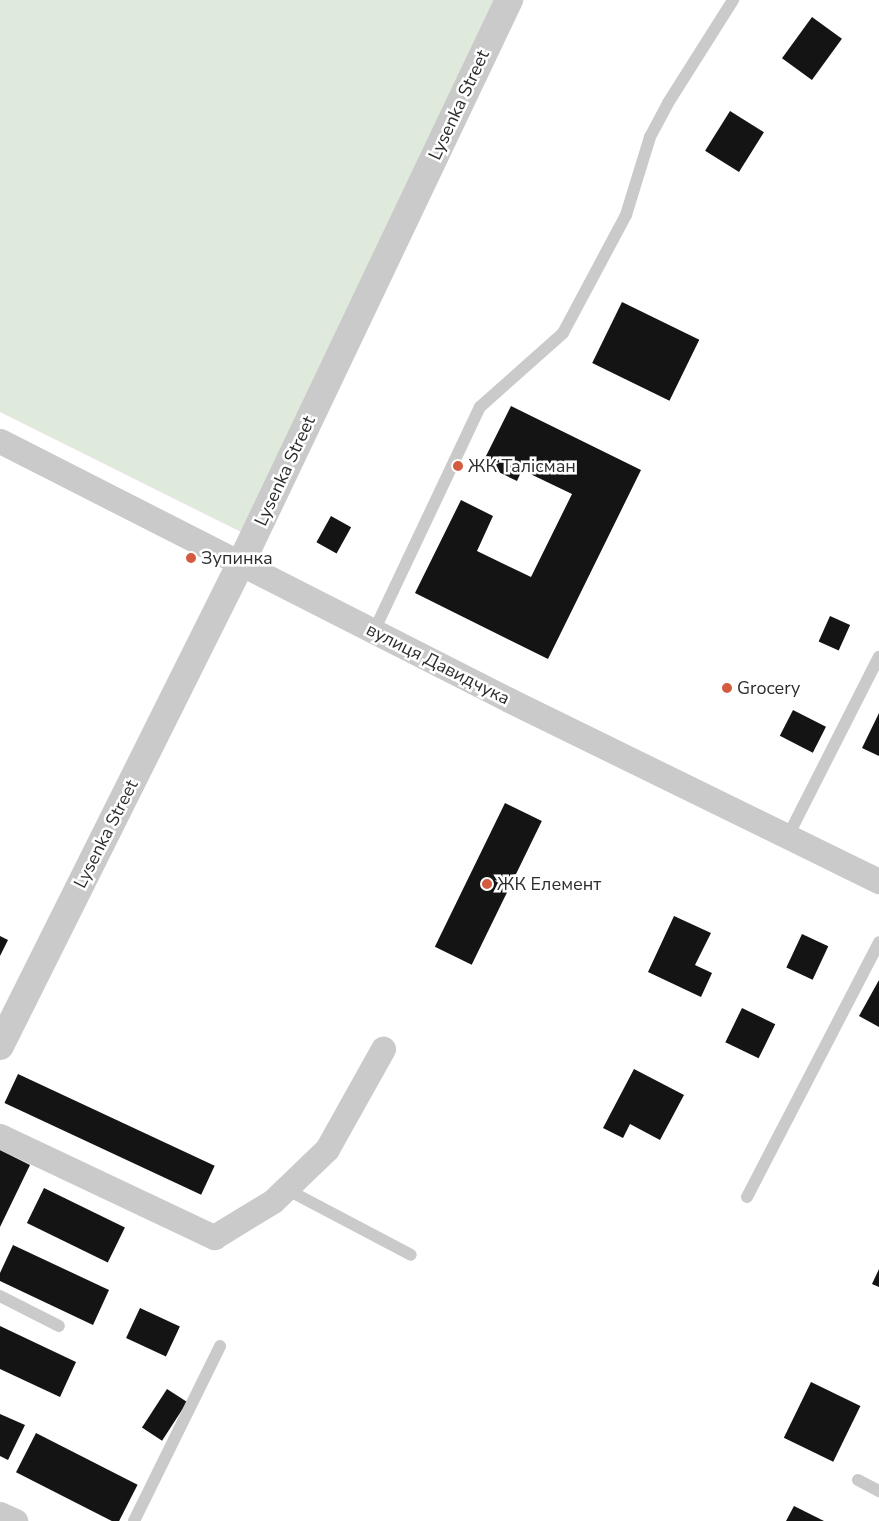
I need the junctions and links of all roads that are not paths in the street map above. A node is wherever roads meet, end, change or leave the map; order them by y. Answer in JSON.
{"nodes":[{"id":1,"x":510,"y":0,"type":"edge"},
{"id":2,"x":733,"y":0,"type":"edge"},
{"id":3,"x":0,"y":441,"type":"edge"},
{"id":4,"x":242,"y":563,"type":"junction"},
{"id":5,"x":374,"y":631,"type":"junction"},
{"id":6,"x":879,"y":657,"type":"edge"},
{"id":7,"x":788,"y":836,"type":"junction"},
{"id":8,"x":879,"y":881,"type":"edge"},
{"id":9,"x":879,"y":942,"type":"edge"},
{"id":10,"x":0,"y":1046,"type":"edge"},
{"id":11,"x":383,"y":1049,"type":"dead end"},
{"id":12,"x":0,"y":1136,"type":"edge"},
{"id":13,"x":286,"y":1189,"type":"junction"},
{"id":14,"x":747,"y":1197,"type":"dead end"},
{"id":15,"x":411,"y":1255,"type":"dead end"},
{"id":16,"x":0,"y":1296,"type":"edge"},
{"id":17,"x":59,"y":1326,"type":"dead end"},
{"id":18,"x":220,"y":1346,"type":"dead end"},
{"id":19,"x":858,"y":1480,"type":"dead end"},
{"id":20,"x":879,"y":1491,"type":"edge"},
{"id":21,"x":0,"y":1514,"type":"edge"},
{"id":22,"x":15,"y":1521,"type":"edge"},
{"id":23,"x":134,"y":1521,"type":"edge"}],
"edges":[{"from":1,"to":4,"type":"street","name":"Lysenka Street"},
{"from":2,"to":5,"type":"lane"},
{"from":3,"to":4,"type":"street","name":"вулиця Давидчука"},
{"from":4,"to":5,"type":"street","name":"вулиця Давидчука"},
{"from":4,"to":10,"type":"street","name":"Lysenka Street"},
{"from":5,"to":7,"type":"street","name":"вулиця Давидчука"},
{"from":6,"to":7,"type":"lane"},
{"from":7,"to":8,"type":"street","name":"вулиця Давидчука"},
{"from":9,"to":14,"type":"lane"},
{"from":11,"to":13,"type":"street"},
{"from":12,"to":13,"type":"street"},
{"from":13,"to":15,"type":"lane"},
{"from":16,"to":17,"type":"lane"},
{"from":18,"to":23,"type":"lane"},
{"from":19,"to":20,"type":"lane"},
{"from":21,"to":22,"type":"street"}]}
